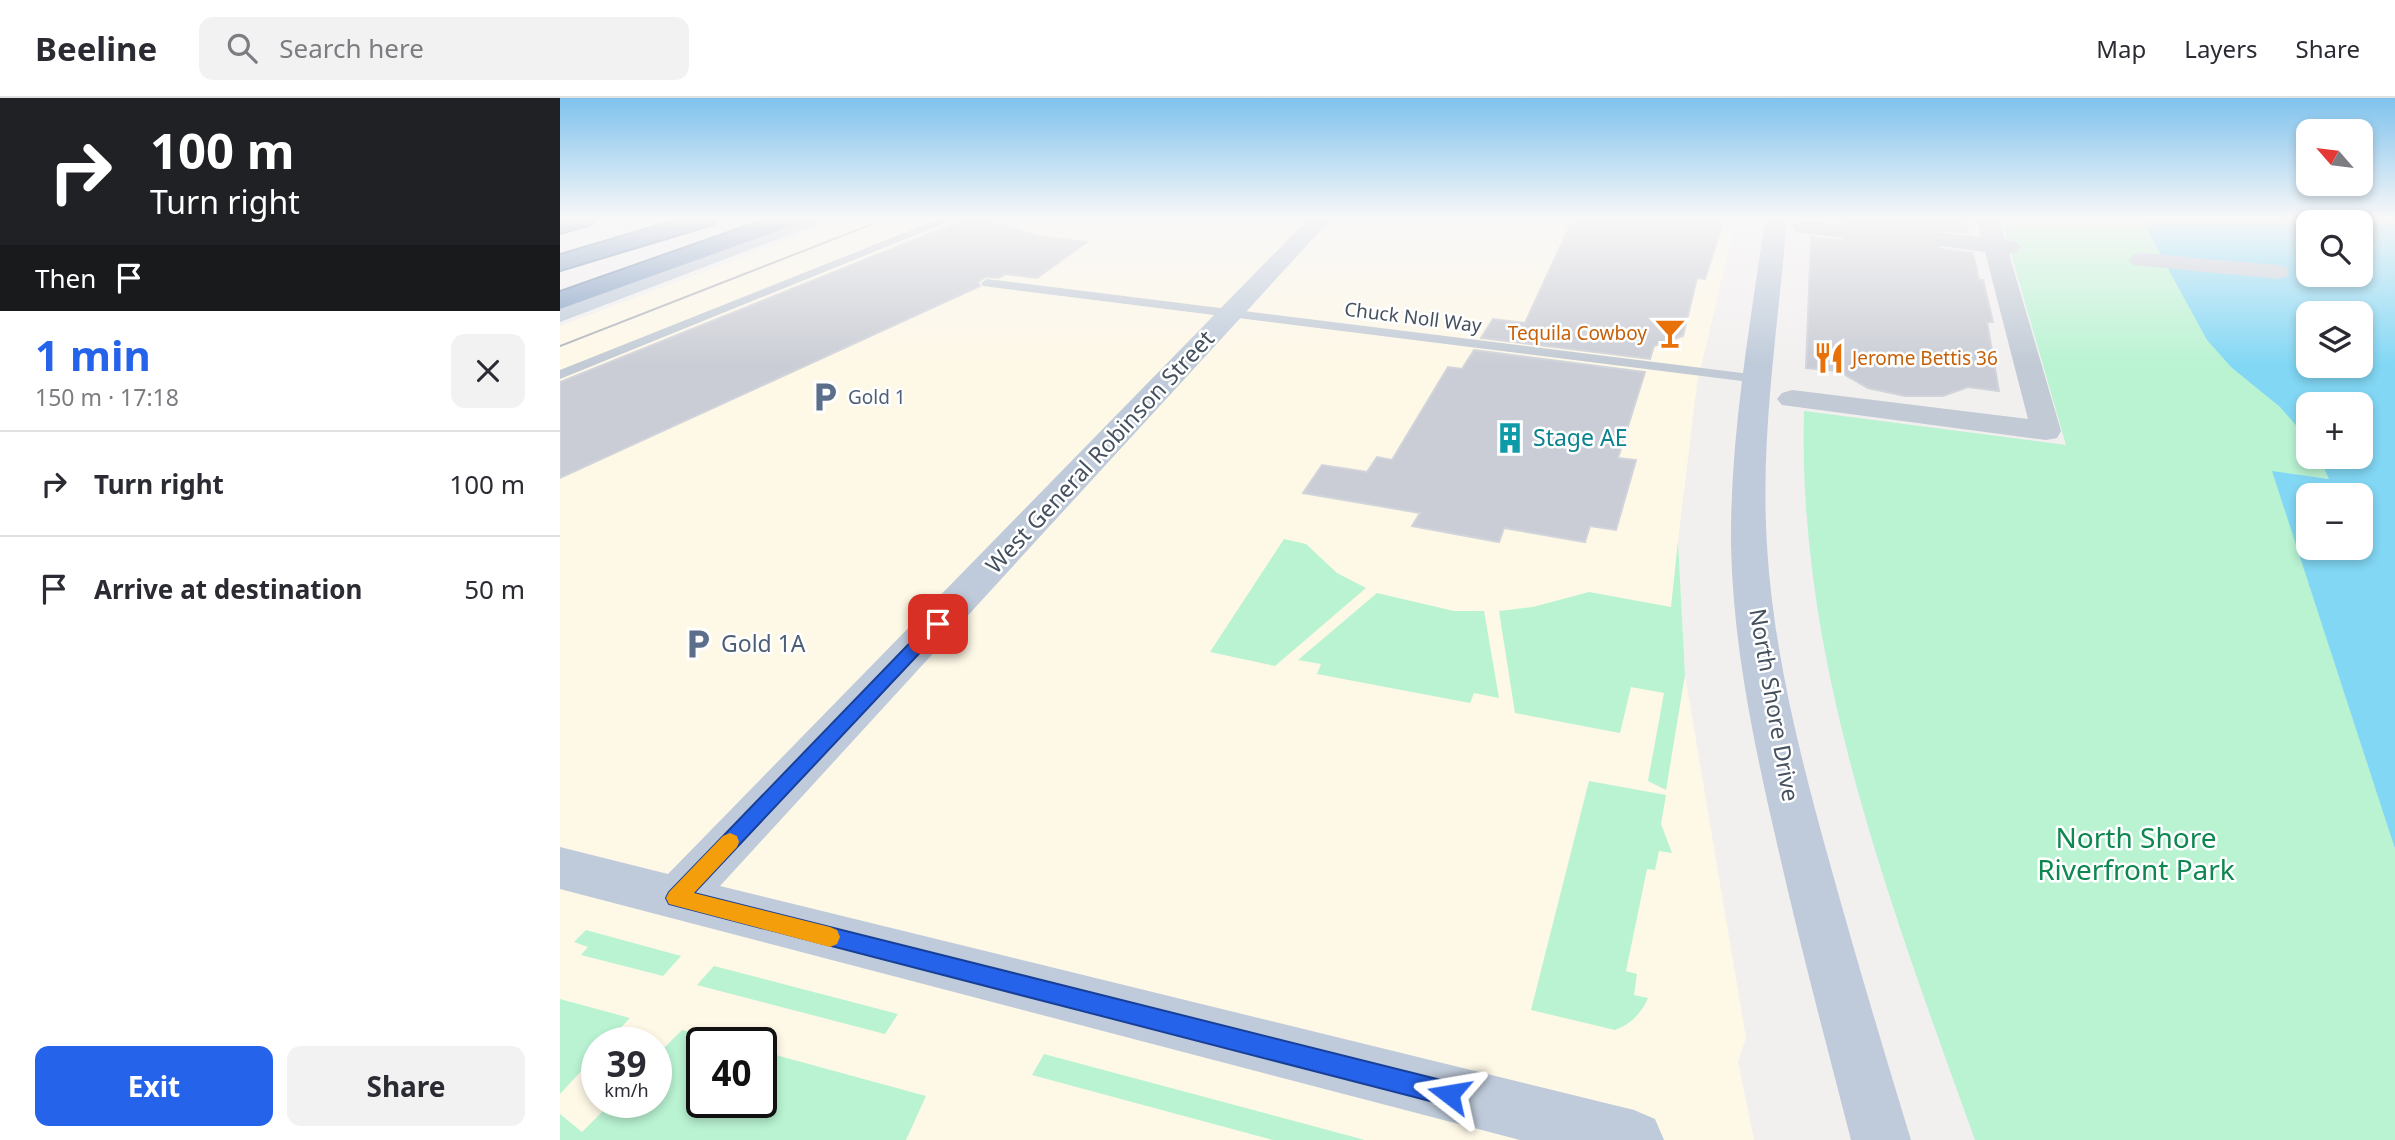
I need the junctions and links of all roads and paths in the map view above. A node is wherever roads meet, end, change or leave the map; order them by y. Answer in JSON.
{"nodes":[{"id":1,"x":653,"y":268,"type":"edge"},
{"id":2,"x":682,"y":268,"type":"edge"},
{"id":3,"x":828,"y":268,"type":"edge"},
{"id":4,"x":1275,"y":268,"type":"edge"},
{"id":5,"x":1781,"y":268,"type":"edge"},
{"id":6,"x":2005,"y":268,"type":"edge"},
{"id":7,"x":2227,"y":268,"type":"edge"},
{"id":8,"x":2277,"y":272,"type":"dead end"},
{"id":9,"x":986,"y":283,"type":"dead end"},
{"id":10,"x":560,"y":301,"type":"edge"},
{"id":11,"x":560,"y":314,"type":"edge"},
{"id":12,"x":1231,"y":315,"type":"junction"},
{"id":13,"x":560,"y":375,"type":"edge"},
{"id":14,"x":1758,"y":379,"type":"junction"},
{"id":15,"x":1792,"y":399,"type":"dead end"},
{"id":16,"x":560,"y":868,"type":"edge"},
{"id":17,"x":677,"y":898,"type":"junction"},
{"id":18,"x":1634,"y":1140,"type":"edge"},
{"id":19,"x":1881,"y":1140,"type":"edge"}],
"edges":[{"from":1,"to":10,"type":"highway"},
{"from":2,"to":11,"type":"main road"},
{"from":3,"to":13,"type":"lane"},
{"from":4,"to":12,"type":"main road","name":"West General Robinson Street"},
{"from":5,"to":14,"type":"main road","name":"North Shore Drive"},
{"from":6,"to":15,"type":"street"},
{"from":7,"to":8,"type":"street"},
{"from":9,"to":12,"type":"lane","name":"Chuck Noll Way"},
{"from":12,"to":14,"type":"lane","name":"Chuck Noll Way"},
{"from":12,"to":17,"type":"main road","name":"West General Robinson Street"},
{"from":14,"to":19,"type":"main road","name":"North Shore Drive"},
{"from":16,"to":17,"type":"main road"},
{"from":17,"to":18,"type":"main road"}]}
